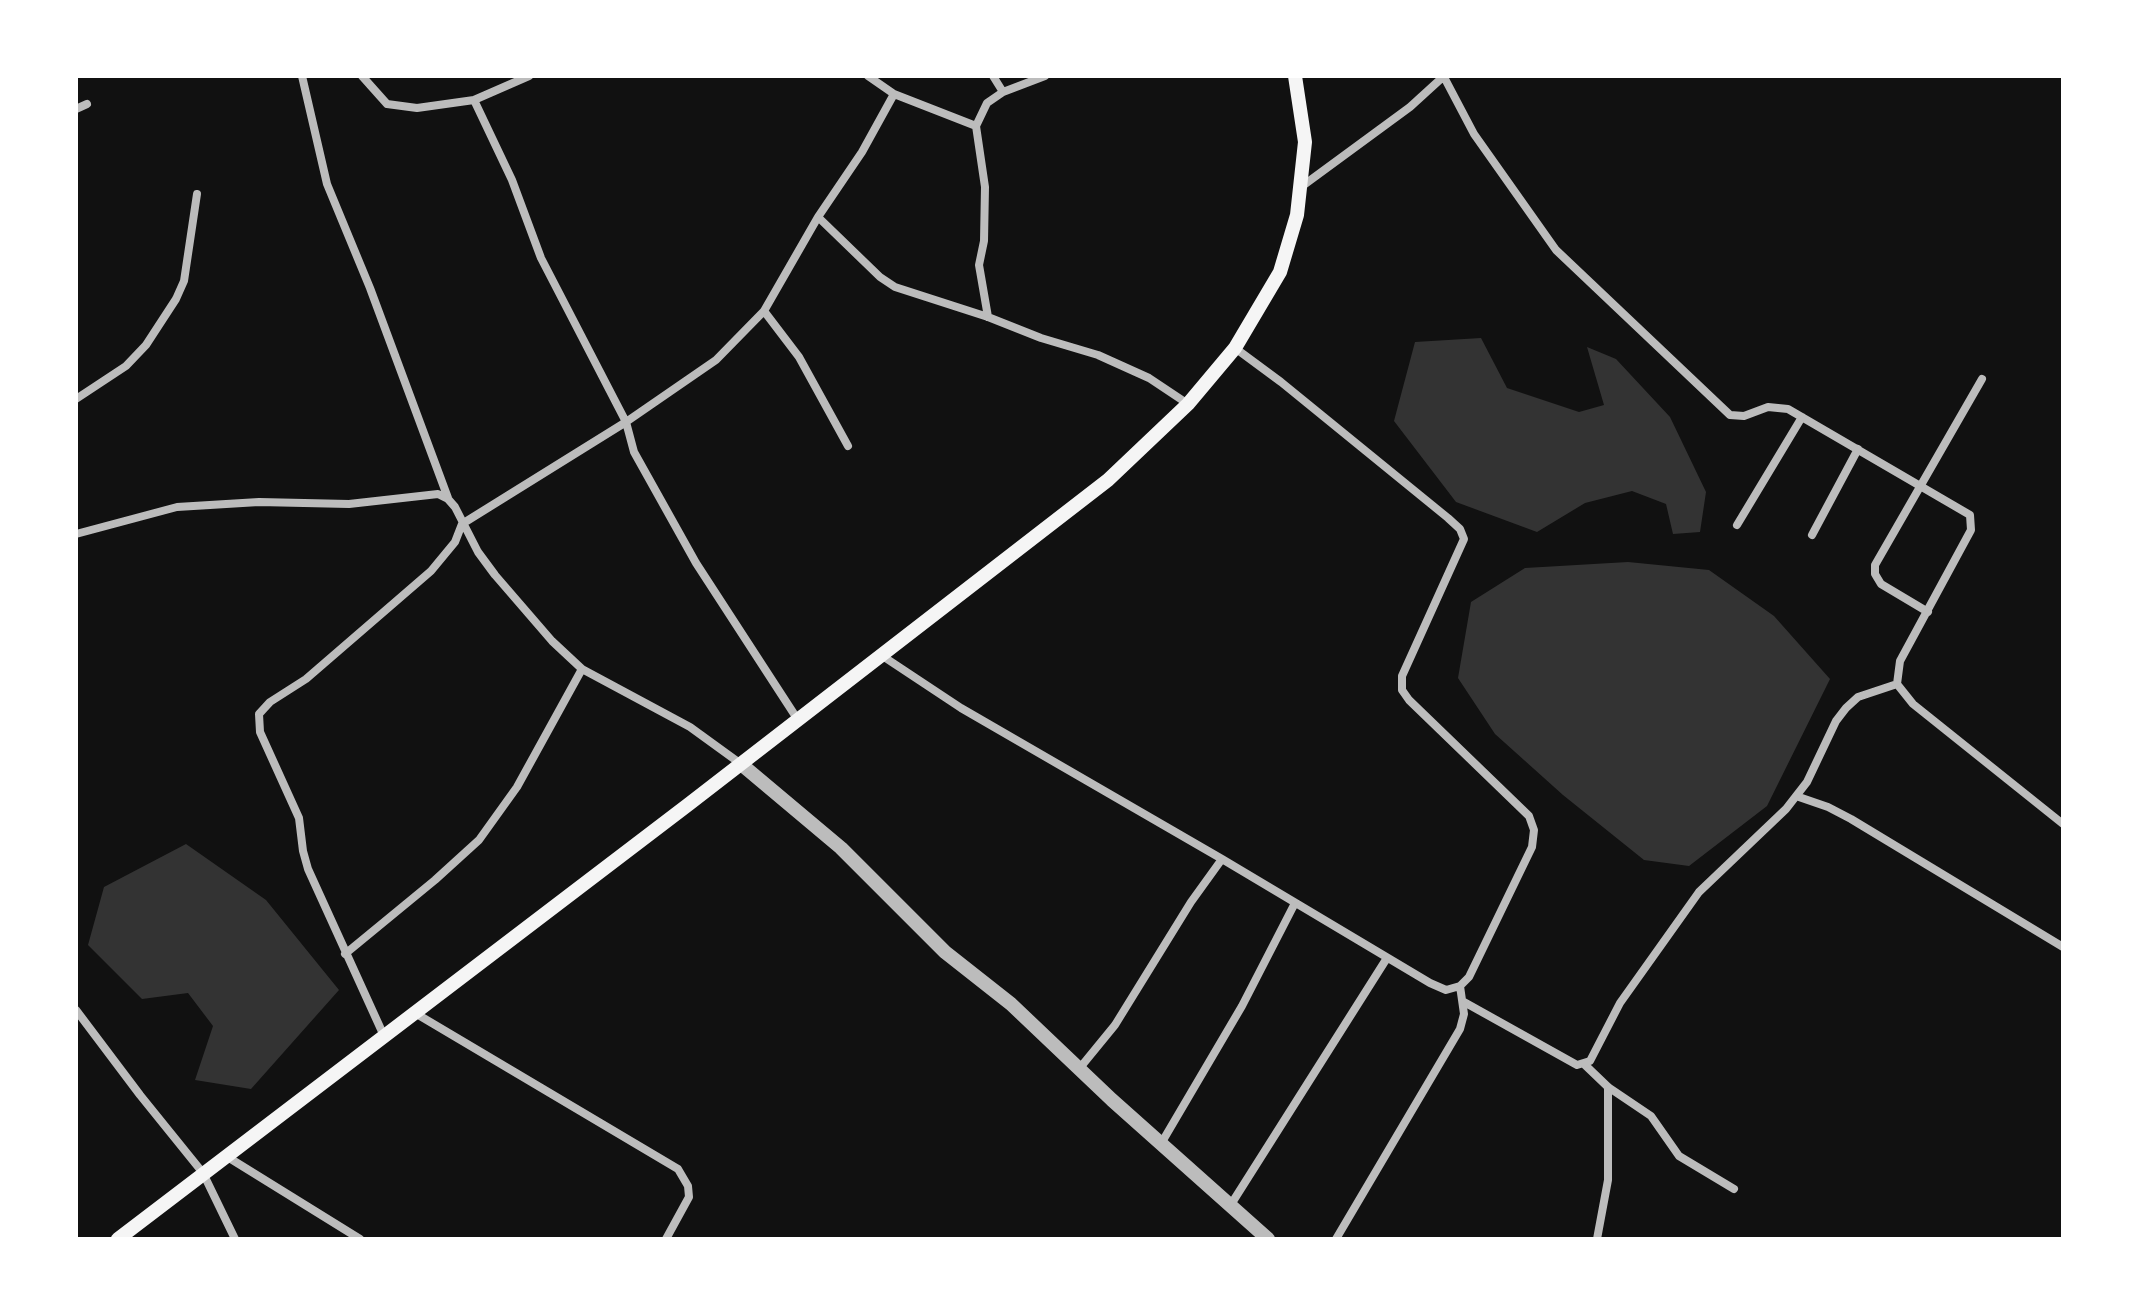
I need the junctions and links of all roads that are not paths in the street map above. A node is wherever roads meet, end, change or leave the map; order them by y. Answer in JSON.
{"nodes":[{"id":1,"x":302,"y":76,"type":"edge"},
{"id":2,"x":362,"y":76,"type":"edge"},
{"id":3,"x":529,"y":76,"type":"edge"},
{"id":4,"x":868,"y":76,"type":"edge"},
{"id":5,"x":993,"y":76,"type":"edge"},
{"id":6,"x":1045,"y":76,"type":"edge"},
{"id":7,"x":1295,"y":76,"type":"edge"},
{"id":8,"x":1444,"y":76,"type":"edge"},
{"id":9,"x":1003,"y":92,"type":"junction"},
{"id":10,"x":894,"y":94,"type":"junction"},
{"id":11,"x":474,"y":100,"type":"junction"},
{"id":12,"x":87,"y":104,"type":"dead end"},
{"id":13,"x":76,"y":109,"type":"edge"},
{"id":14,"x":976,"y":126,"type":"junction"},
{"id":15,"x":1300,"y":188,"type":"junction"},
{"id":16,"x":197,"y":194,"type":"dead end"},
{"id":17,"x":818,"y":217,"type":"junction"},
{"id":18,"x":764,"y":311,"type":"junction"},
{"id":19,"x":988,"y":317,"type":"junction"},
{"id":20,"x":1235,"y":348,"type":"junction"},
{"id":21,"x":1982,"y":379,"type":"dead end"},
{"id":22,"x":76,"y":399,"type":"edge"},
{"id":23,"x":1188,"y":404,"type":"junction"},
{"id":24,"x":1802,"y":417,"type":"junction"},
{"id":25,"x":626,"y":422,"type":"junction"},
{"id":26,"x":848,"y":446,"type":"dead end"},
{"id":27,"x":1858,"y":449,"type":"junction"},
{"id":28,"x":1920,"y":484,"type":"junction"},
{"id":29,"x":448,"y":499,"type":"junction"},
{"id":30,"x":462,"y":524,"type":"junction"},
{"id":31,"x":1737,"y":525,"type":"dead end"},
{"id":32,"x":76,"y":534,"type":"edge"},
{"id":33,"x":1812,"y":535,"type":"dead end"},
{"id":34,"x":1928,"y":612,"type":"junction"},
{"id":35,"x":881,"y":655,"type":"junction"},
{"id":36,"x":582,"y":669,"type":"junction"},
{"id":37,"x":1897,"y":684,"type":"junction"},
{"id":38,"x":798,"y":720,"type":"junction"},
{"id":39,"x":741,"y":764,"type":"junction"},
{"id":40,"x":1796,"y":796,"type":"junction"},
{"id":41,"x":2063,"y":824,"type":"edge"},
{"id":42,"x":1222,"y":859,"type":"junction"},
{"id":43,"x":1295,"y":903,"type":"junction"},
{"id":44,"x":2063,"y":947,"type":"edge"},
{"id":45,"x":345,"y":954,"type":"junction"},
{"id":46,"x":1387,"y":958,"type":"junction"},
{"id":47,"x":1460,"y":986,"type":"junction"},
{"id":48,"x":1464,"y":1002,"type":"junction"},
{"id":49,"x":76,"y":1010,"type":"edge"},
{"id":50,"x":415,"y":1013,"type":"junction"},
{"id":51,"x":384,"y":1036,"type":"junction"},
{"id":52,"x":1584,"y":1064,"type":"junction"},
{"id":53,"x":1079,"y":1069,"type":"junction"},
{"id":54,"x":1608,"y":1087,"type":"junction"},
{"id":55,"x":1162,"y":1142,"type":"junction"},
{"id":56,"x":225,"y":1156,"type":"junction"},
{"id":57,"x":203,"y":1173,"type":"junction"},
{"id":58,"x":1734,"y":1189,"type":"dead end"},
{"id":59,"x":1230,"y":1206,"type":"junction"},
{"id":60,"x":118,"y":1239,"type":"edge"},
{"id":61,"x":235,"y":1239,"type":"edge"},
{"id":62,"x":360,"y":1239,"type":"edge"},
{"id":63,"x":666,"y":1239,"type":"edge"},
{"id":64,"x":1268,"y":1239,"type":"edge"},
{"id":65,"x":1336,"y":1239,"type":"edge"},
{"id":66,"x":1597,"y":1239,"type":"edge"}],
"edges":[{"from":1,"to":29,"type":"street"},
{"from":2,"to":11,"type":"street"},
{"from":3,"to":11,"type":"street"},
{"from":4,"to":10,"type":"street"},
{"from":5,"to":9,"type":"street"},
{"from":6,"to":9,"type":"street"},
{"from":7,"to":15,"type":"main road"},
{"from":8,"to":15,"type":"street"},
{"from":8,"to":24,"type":"street"},
{"from":9,"to":14,"type":"street"},
{"from":10,"to":14,"type":"street"},
{"from":10,"to":17,"type":"street"},
{"from":11,"to":25,"type":"street"},
{"from":12,"to":13,"type":"street"},
{"from":14,"to":19,"type":"street"},
{"from":15,"to":20,"type":"main road"},
{"from":16,"to":22,"type":"street"},
{"from":17,"to":18,"type":"street"},
{"from":17,"to":19,"type":"street"},
{"from":18,"to":25,"type":"street"},
{"from":18,"to":26,"type":"street"},
{"from":19,"to":23,"type":"street"},
{"from":20,"to":23,"type":"main road"},
{"from":20,"to":47,"type":"street"},
{"from":21,"to":28,"type":"street"},
{"from":23,"to":35,"type":"main road"},
{"from":24,"to":27,"type":"street"},
{"from":24,"to":31,"type":"street"},
{"from":25,"to":30,"type":"street"},
{"from":25,"to":38,"type":"street"},
{"from":27,"to":28,"type":"street"},
{"from":27,"to":33,"type":"street"},
{"from":28,"to":34,"type":"street"},
{"from":28,"to":34,"type":"street"},
{"from":29,"to":30,"type":"street"},
{"from":29,"to":32,"type":"street"},
{"from":30,"to":36,"type":"street"},
{"from":30,"to":45,"type":"street"},
{"from":34,"to":37,"type":"street"},
{"from":35,"to":38,"type":"main road"},
{"from":35,"to":42,"type":"street"},
{"from":36,"to":39,"type":"street"},
{"from":36,"to":45,"type":"street"},
{"from":37,"to":40,"type":"street"},
{"from":37,"to":41,"type":"street"},
{"from":38,"to":39,"type":"main road"},
{"from":39,"to":50,"type":"main road"},
{"from":39,"to":53,"type":"street"},
{"from":40,"to":44,"type":"street"},
{"from":40,"to":52,"type":"street"},
{"from":42,"to":43,"type":"street"},
{"from":42,"to":53,"type":"street"},
{"from":43,"to":46,"type":"street"},
{"from":43,"to":55,"type":"street"},
{"from":45,"to":51,"type":"street"},
{"from":46,"to":47,"type":"street"},
{"from":46,"to":59,"type":"street"},
{"from":47,"to":48,"type":"street"},
{"from":48,"to":52,"type":"street"},
{"from":48,"to":65,"type":"street"},
{"from":49,"to":57,"type":"street"},
{"from":50,"to":51,"type":"main road"},
{"from":50,"to":63,"type":"street"},
{"from":51,"to":56,"type":"main road"},
{"from":52,"to":54,"type":"street"},
{"from":53,"to":55,"type":"street"},
{"from":54,"to":58,"type":"street"},
{"from":54,"to":66,"type":"street"},
{"from":55,"to":59,"type":"street"},
{"from":56,"to":57,"type":"main road"},
{"from":56,"to":62,"type":"street"},
{"from":57,"to":60,"type":"main road"},
{"from":57,"to":61,"type":"street"},
{"from":59,"to":64,"type":"street"}]}
